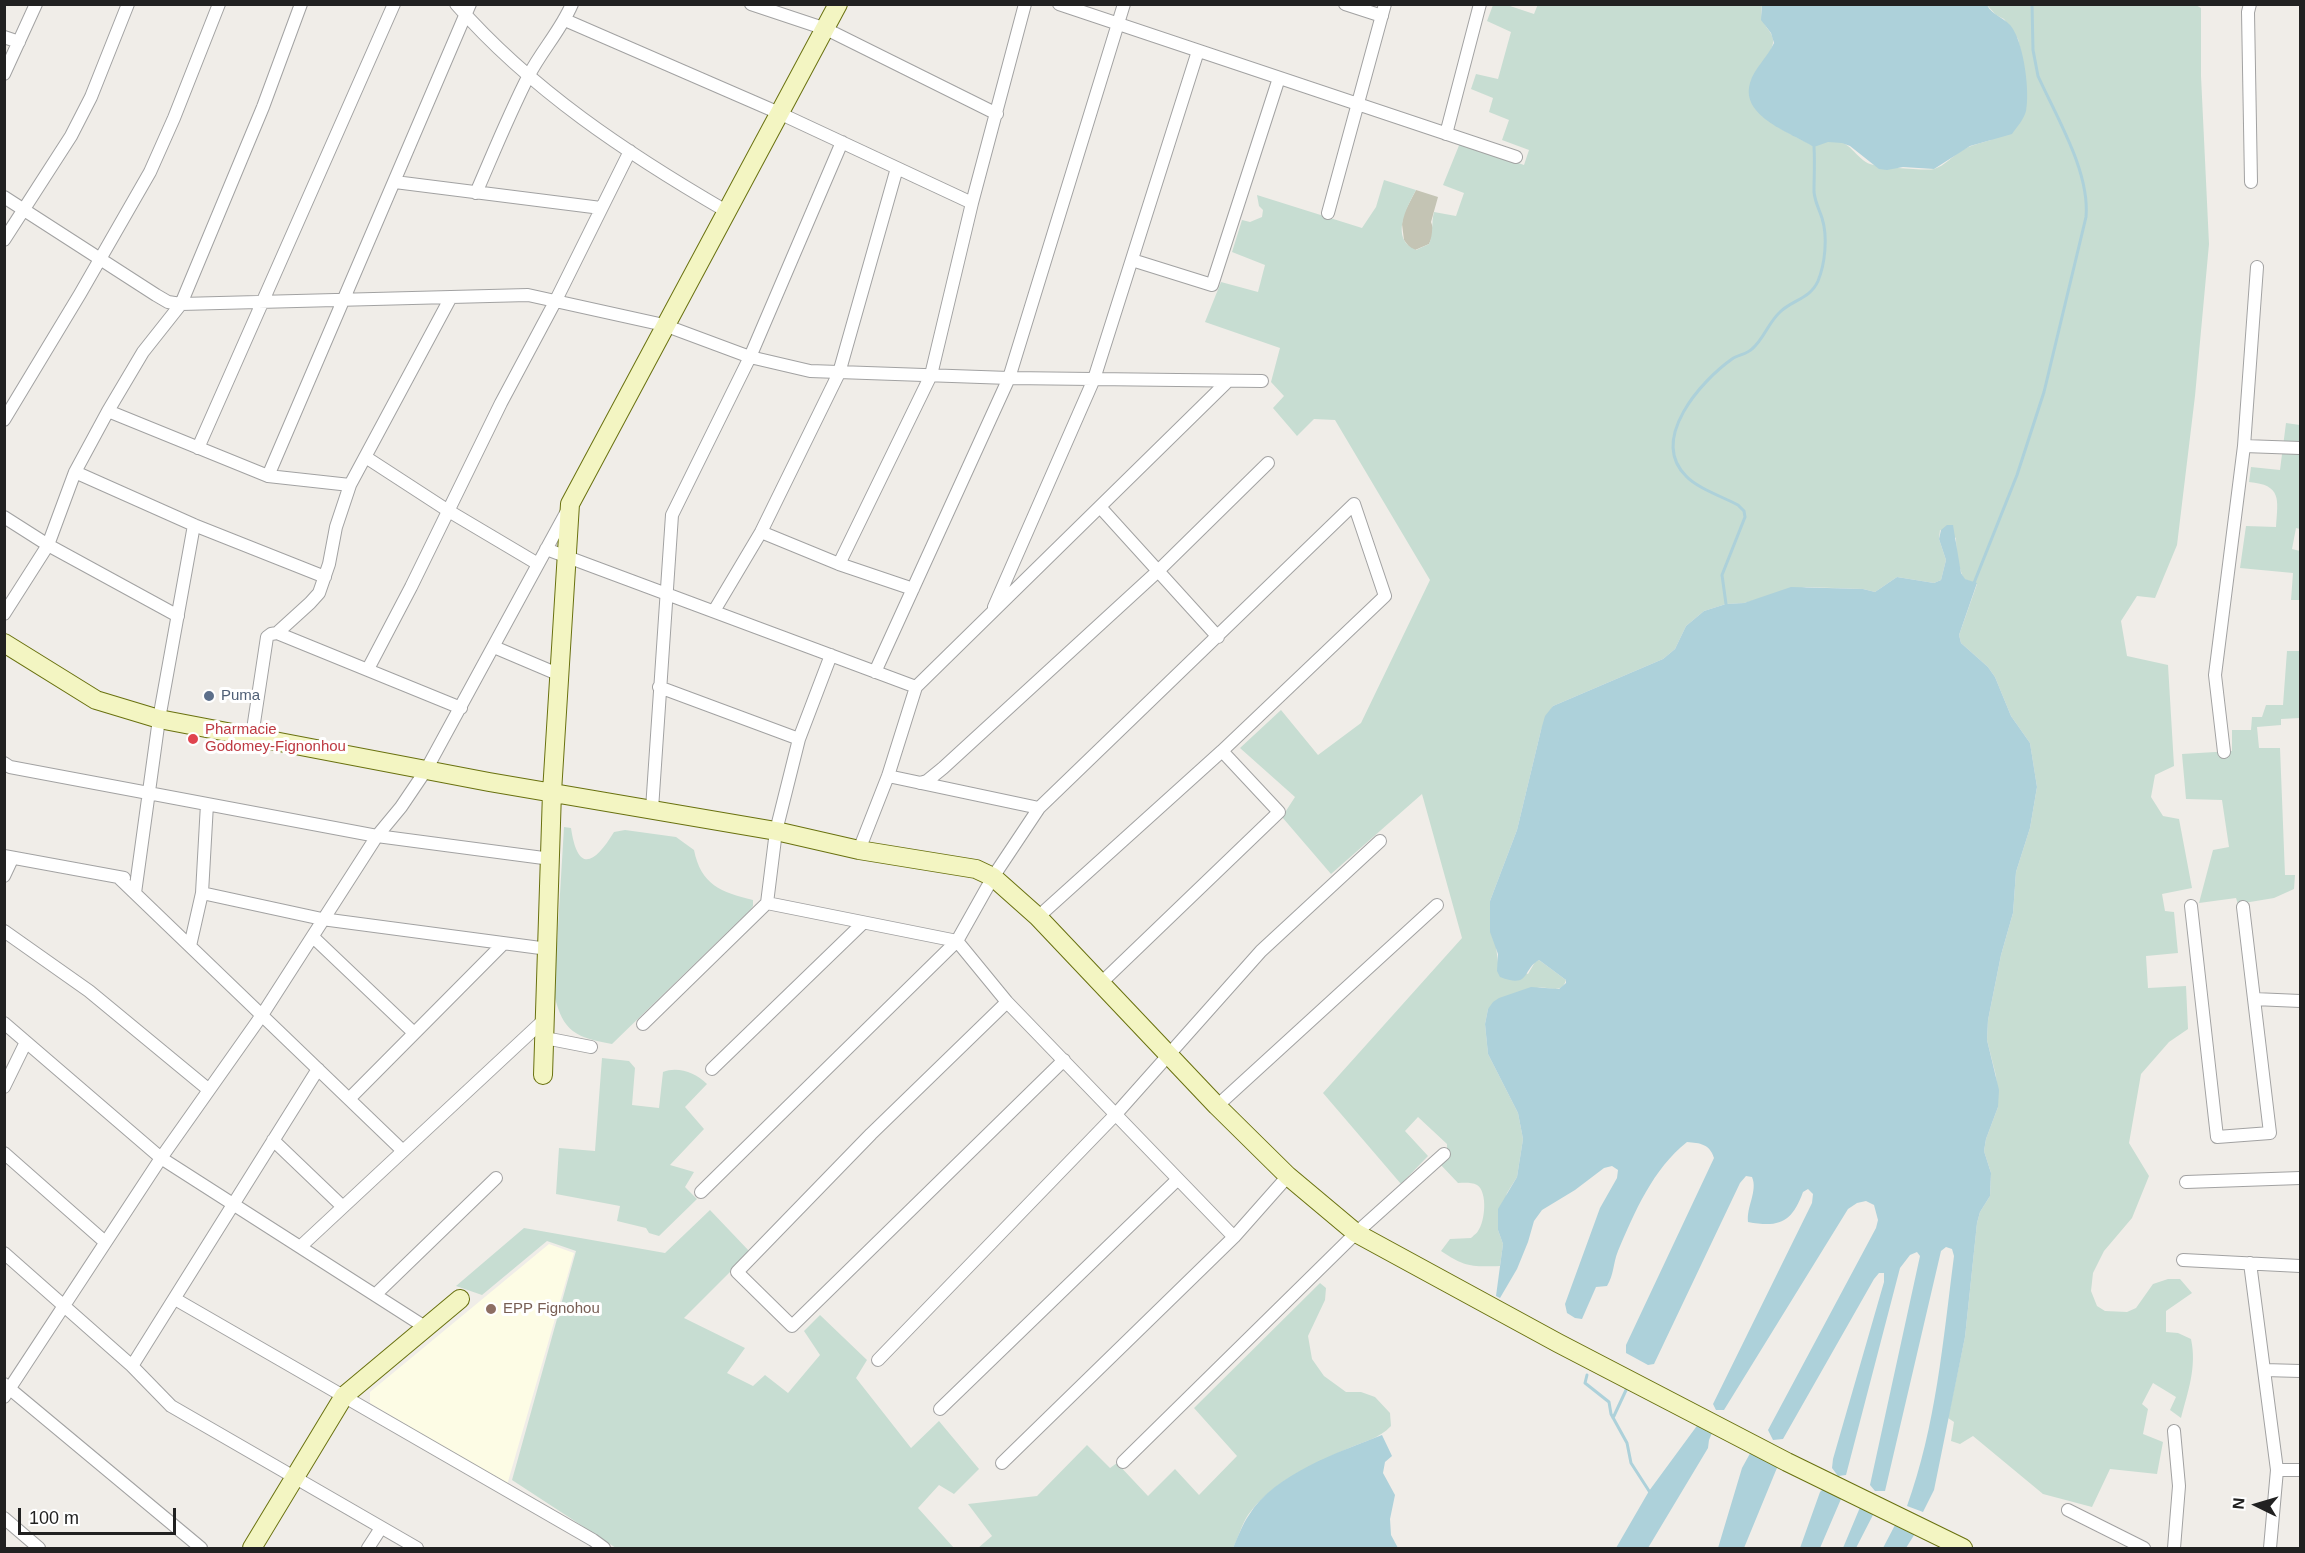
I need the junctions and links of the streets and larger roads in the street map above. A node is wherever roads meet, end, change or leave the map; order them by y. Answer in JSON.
{"nodes":[{"id":1,"x":36,"y":4,"type":"edge"},
{"id":2,"x":128,"y":4,"type":"edge"},
{"id":3,"x":219,"y":4,"type":"edge"},
{"id":4,"x":301,"y":4,"type":"edge"},
{"id":5,"x":394,"y":4,"type":"edge"},
{"id":6,"x":456,"y":4,"type":"edge"},
{"id":7,"x":572,"y":4,"type":"edge"},
{"id":8,"x":751,"y":4,"type":"edge"},
{"id":9,"x":838,"y":4,"type":"edge"},
{"id":10,"x":1025,"y":4,"type":"edge"},
{"id":11,"x":1059,"y":4,"type":"edge"},
{"id":12,"x":1124,"y":4,"type":"edge"},
{"id":13,"x":1345,"y":4,"type":"edge"},
{"id":14,"x":1480,"y":4,"type":"edge"},
{"id":15,"x":2250,"y":4,"type":"edge"},
{"id":16,"x":468,"y":10,"type":"edge"},
{"id":17,"x":1384,"y":10,"type":"edge"},
{"id":18,"x":565,"y":20,"type":"junction"},
{"id":19,"x":1118,"y":24,"type":"junction"},
{"id":20,"x":826,"y":29,"type":"junction"},
{"id":21,"x":4,"y":38,"type":"edge"},
{"id":22,"x":19,"y":42,"type":"junction"},
{"id":23,"x":1198,"y":51,"type":"junction"},
{"id":24,"x":4,"y":74,"type":"edge"},
{"id":25,"x":528,"y":76,"type":"junction"},
{"id":26,"x":1279,"y":78,"type":"junction"},
{"id":27,"x":1359,"y":105,"type":"junction"},
{"id":28,"x":779,"y":113,"type":"junction"},
{"id":29,"x":997,"y":114,"type":"junction"},
{"id":30,"x":1446,"y":134,"type":"junction"},
{"id":31,"x":842,"y":142,"type":"junction"},
{"id":32,"x":630,"y":151,"type":"junction"},
{"id":33,"x":1516,"y":157,"type":"dead end"},
{"id":34,"x":897,"y":168,"type":"junction"},
{"id":35,"x":395,"y":182,"type":"junction"},
{"id":36,"x":2251,"y":182,"type":"dead end"},
{"id":37,"x":476,"y":193,"type":"junction"},
{"id":38,"x":4,"y":197,"type":"edge"},
{"id":39,"x":972,"y":203,"type":"junction"},
{"id":40,"x":601,"y":208,"type":"junction"},
{"id":41,"x":24,"y":211,"type":"junction"},
{"id":42,"x":726,"y":211,"type":"junction"},
{"id":43,"x":1328,"y":213,"type":"dead end"},
{"id":44,"x":4,"y":240,"type":"edge"},
{"id":45,"x":99,"y":259,"type":"junction"},
{"id":46,"x":1132,"y":260,"type":"junction"},
{"id":47,"x":2257,"y":267,"type":"dead end"},
{"id":48,"x":452,"y":297,"type":"junction"},
{"id":49,"x":345,"y":300,"type":"junction"},
{"id":50,"x":556,"y":300,"type":"junction"},
{"id":51,"x":262,"y":303,"type":"junction"},
{"id":52,"x":182,"y":304,"type":"junction"},
{"id":53,"x":664,"y":325,"type":"junction"},
{"id":54,"x":750,"y":357,"type":"junction"},
{"id":55,"x":839,"y":373,"type":"junction"},
{"id":56,"x":931,"y":375,"type":"junction"},
{"id":57,"x":1009,"y":378,"type":"junction"},
{"id":58,"x":1094,"y":379,"type":"junction"},
{"id":59,"x":1228,"y":381,"type":"junction"},
{"id":60,"x":1262,"y":381,"type":"dead end"},
{"id":61,"x":108,"y":411,"type":"junction"},
{"id":62,"x":5,"y":420,"type":"edge"},
{"id":63,"x":2244,"y":446,"type":"junction"},
{"id":64,"x":198,"y":448,"type":"junction"},
{"id":65,"x":2301,"y":448,"type":"edge"},
{"id":66,"x":367,"y":458,"type":"junction"},
{"id":67,"x":1268,"y":464,"type":"dead end"},
{"id":68,"x":75,"y":472,"type":"junction"},
{"id":69,"x":268,"y":476,"type":"junction"},
{"id":70,"x":350,"y":485,"type":"junction"},
{"id":71,"x":570,"y":504,"type":"junction"},
{"id":72,"x":1100,"y":507,"type":"junction"},
{"id":73,"x":447,"y":510,"type":"junction"},
{"id":74,"x":4,"y":517,"type":"edge"},
{"id":75,"x":194,"y":525,"type":"junction"},
{"id":76,"x":761,"y":532,"type":"junction"},
{"id":77,"x":48,"y":545,"type":"junction"},
{"id":78,"x":546,"y":549,"type":"junction"},
{"id":79,"x":568,"y":556,"type":"junction"},
{"id":80,"x":538,"y":564,"type":"junction"},
{"id":81,"x":839,"y":564,"type":"junction"},
{"id":82,"x":1158,"y":570,"type":"junction"},
{"id":83,"x":325,"y":577,"type":"junction"},
{"id":84,"x":913,"y":589,"type":"junction"},
{"id":85,"x":666,"y":593,"type":"junction"},
{"id":86,"x":714,"y":611,"type":"junction"},
{"id":87,"x":991,"y":613,"type":"junction"},
{"id":88,"x":4,"y":614,"type":"edge"},
{"id":89,"x":177,"y":616,"type":"junction"},
{"id":90,"x":277,"y":633,"type":"junction"},
{"id":91,"x":1218,"y":637,"type":"junction"},
{"id":92,"x":4,"y":643,"type":"edge"},
{"id":93,"x":494,"y":647,"type":"junction"},
{"id":94,"x":831,"y":655,"type":"junction"},
{"id":95,"x":368,"y":669,"type":"junction"},
{"id":96,"x":875,"y":672,"type":"junction"},
{"id":97,"x":560,"y":675,"type":"junction"},
{"id":98,"x":659,"y":687,"type":"junction"},
{"id":99,"x":916,"y":687,"type":"junction"},
{"id":100,"x":461,"y":708,"type":"junction"},
{"id":101,"x":159,"y":720,"type":"junction"},
{"id":102,"x":252,"y":736,"type":"junction"},
{"id":103,"x":799,"y":739,"type":"junction"},
{"id":104,"x":1222,"y":750,"type":"junction"},
{"id":105,"x":2224,"y":752,"type":"dead end"},
{"id":106,"x":6,"y":769,"type":"edge"},
{"id":107,"x":426,"y":770,"type":"junction"},
{"id":108,"x":888,"y":776,"type":"junction"},
{"id":109,"x":920,"y":783,"type":"junction"},
{"id":110,"x":552,"y":792,"type":"junction"},
{"id":111,"x":150,"y":795,"type":"junction"},
{"id":112,"x":207,"y":804,"type":"junction"},
{"id":113,"x":1040,"y":808,"type":"junction"},
{"id":114,"x":652,"y":809,"type":"junction"},
{"id":115,"x":776,"y":831,"type":"junction"},
{"id":116,"x":377,"y":836,"type":"junction"},
{"id":117,"x":1380,"y":841,"type":"dead end"},
{"id":118,"x":859,"y":850,"type":"junction"},
{"id":119,"x":8,"y":858,"type":"edge"},
{"id":120,"x":551,"y":860,"type":"junction"},
{"id":121,"x":4,"y":876,"type":"edge"},
{"id":122,"x":118,"y":877,"type":"junction"},
{"id":123,"x":993,"y":877,"type":"junction"},
{"id":124,"x":138,"y":880,"type":"junction"},
{"id":125,"x":135,"y":893,"type":"junction"},
{"id":126,"x":202,"y":893,"type":"junction"},
{"id":127,"x":767,"y":903,"type":"junction"},
{"id":128,"x":1437,"y":905,"type":"dead end"},
{"id":129,"x":2191,"y":906,"type":"dead end"},
{"id":130,"x":2243,"y":907,"type":"dead end"},
{"id":131,"x":1038,"y":917,"type":"junction"},
{"id":132,"x":322,"y":919,"type":"junction"},
{"id":133,"x":862,"y":923,"type":"junction"},
{"id":134,"x":4,"y":931,"type":"edge"},
{"id":135,"x":313,"y":937,"type":"junction"},
{"id":136,"x":957,"y":941,"type":"junction"},
{"id":137,"x":502,"y":945,"type":"junction"},
{"id":138,"x":190,"y":946,"type":"junction"},
{"id":139,"x":548,"y":949,"type":"junction"},
{"id":140,"x":1101,"y":983,"type":"junction"},
{"id":141,"x":2254,"y":999,"type":"junction"},
{"id":142,"x":2301,"y":1001,"type":"edge"},
{"id":143,"x":1007,"y":1002,"type":"junction"},
{"id":144,"x":262,"y":1015,"type":"junction"},
{"id":145,"x":545,"y":1019,"type":"junction"},
{"id":146,"x":4,"y":1023,"type":"edge"},
{"id":147,"x":644,"y":1024,"type":"dead end"},
{"id":148,"x":414,"y":1033,"type":"junction"},
{"id":149,"x":544,"y":1038,"type":"junction"},
{"id":150,"x":26,"y":1042,"type":"junction"},
{"id":151,"x":591,"y":1047,"type":"dead end"},
{"id":152,"x":1169,"y":1054,"type":"junction"},
{"id":153,"x":1064,"y":1060,"type":"junction"},
{"id":154,"x":318,"y":1069,"type":"junction"},
{"id":155,"x":712,"y":1069,"type":"dead end"},
{"id":156,"x":543,"y":1075,"type":"dead end"},
{"id":157,"x":4,"y":1087,"type":"edge"},
{"id":158,"x":209,"y":1090,"type":"junction"},
{"id":159,"x":349,"y":1099,"type":"junction"},
{"id":160,"x":1217,"y":1106,"type":"junction"},
{"id":161,"x":1116,"y":1114,"type":"junction"},
{"id":162,"x":273,"y":1140,"type":"junction"},
{"id":163,"x":404,"y":1151,"type":"junction"},
{"id":164,"x":4,"y":1153,"type":"edge"},
{"id":165,"x":1444,"y":1154,"type":"dead end"},
{"id":166,"x":162,"y":1158,"type":"junction"},
{"id":167,"x":1288,"y":1176,"type":"junction"},
{"id":168,"x":496,"y":1178,"type":"dead end"},
{"id":169,"x":2301,"y":1178,"type":"edge"},
{"id":170,"x":1178,"y":1179,"type":"junction"},
{"id":171,"x":2186,"y":1182,"type":"dead end"},
{"id":172,"x":701,"y":1192,"type":"dead end"},
{"id":173,"x":233,"y":1204,"type":"junction"},
{"id":174,"x":343,"y":1207,"type":"junction"},
{"id":175,"x":1356,"y":1233,"type":"junction"},
{"id":176,"x":1234,"y":1237,"type":"junction"},
{"id":177,"x":105,"y":1242,"type":"junction"},
{"id":178,"x":300,"y":1247,"type":"junction"},
{"id":179,"x":4,"y":1253,"type":"edge"},
{"id":180,"x":2184,"y":1260,"type":"dead end"},
{"id":181,"x":2250,"y":1263,"type":"junction"},
{"id":182,"x":2301,"y":1266,"type":"edge"},
{"id":183,"x":375,"y":1295,"type":"junction"},
{"id":184,"x":175,"y":1299,"type":"junction"},
{"id":185,"x":460,"y":1299,"type":"dead end"},
{"id":186,"x":63,"y":1305,"type":"junction"},
{"id":187,"x":425,"y":1327,"type":"junction"},
{"id":188,"x":878,"y":1360,"type":"dead end"},
{"id":189,"x":132,"y":1366,"type":"junction"},
{"id":190,"x":2264,"y":1370,"type":"junction"},
{"id":191,"x":2301,"y":1371,"type":"edge"},
{"id":192,"x":6,"y":1390,"type":"edge"},
{"id":193,"x":344,"y":1396,"type":"junction"},
{"id":194,"x":940,"y":1409,"type":"dead end"},
{"id":195,"x":2174,"y":1431,"type":"dead end"},
{"id":196,"x":1123,"y":1462,"type":"dead end"},
{"id":197,"x":1002,"y":1463,"type":"dead end"},
{"id":198,"x":2277,"y":1470,"type":"junction"},
{"id":199,"x":2301,"y":1470,"type":"edge"},
{"id":200,"x":295,"y":1478,"type":"junction"},
{"id":201,"x":2068,"y":1510,"type":"dead end"},
{"id":202,"x":4,"y":1518,"type":"edge"},
{"id":203,"x":381,"y":1528,"type":"junction"},
{"id":204,"x":39,"y":1548,"type":"edge"},
{"id":205,"x":201,"y":1548,"type":"edge"},
{"id":206,"x":252,"y":1548,"type":"edge"},
{"id":207,"x":368,"y":1548,"type":"edge"},
{"id":208,"x":417,"y":1548,"type":"edge"},
{"id":209,"x":604,"y":1548,"type":"edge"},
{"id":210,"x":1963,"y":1548,"type":"edge"},
{"id":211,"x":2144,"y":1548,"type":"edge"},
{"id":212,"x":2174,"y":1548,"type":"edge"},
{"id":213,"x":2270,"y":1548,"type":"edge"}],
"edges":[{"from":1,"to":22,"type":"street"},
{"from":2,"to":41,"type":"street"},
{"from":3,"to":45,"type":"street"},
{"from":4,"to":52,"type":"street"},
{"from":5,"to":51,"type":"street"},
{"from":6,"to":16,"type":"street"},
{"from":7,"to":18,"type":"street"},
{"from":8,"to":20,"type":"street"},
{"from":9,"to":20,"type":"street"},
{"from":10,"to":29,"type":"street"},
{"from":11,"to":19,"type":"street"},
{"from":12,"to":19,"type":"street"},
{"from":13,"to":17,"type":"street"},
{"from":14,"to":30,"type":"street"},
{"from":15,"to":36,"type":"street"},
{"from":16,"to":25,"type":"street"},
{"from":16,"to":35,"type":"street"},
{"from":17,"to":27,"type":"street"},
{"from":18,"to":25,"type":"street"},
{"from":18,"to":28,"type":"street"},
{"from":19,"to":23,"type":"street"},
{"from":19,"to":57,"type":"street"},
{"from":20,"to":28,"type":"street"},
{"from":20,"to":29,"type":"street"},
{"from":21,"to":22,"type":"street"},
{"from":22,"to":24,"type":"street"},
{"from":23,"to":26,"type":"street"},
{"from":23,"to":46,"type":"street"},
{"from":25,"to":32,"type":"street"},
{"from":25,"to":37,"type":"street"},
{"from":26,"to":27,"type":"street"},
{"from":26,"to":46,"type":"street"},
{"from":27,"to":30,"type":"street"},
{"from":27,"to":43,"type":"street"},
{"from":28,"to":31,"type":"street"},
{"from":28,"to":42,"type":"street"},
{"from":29,"to":39,"type":"street"},
{"from":30,"to":33,"type":"street"},
{"from":31,"to":34,"type":"street"},
{"from":31,"to":54,"type":"street"},
{"from":32,"to":40,"type":"street"},
{"from":32,"to":42,"type":"street"},
{"from":34,"to":39,"type":"street"},
{"from":34,"to":55,"type":"street"},
{"from":35,"to":37,"type":"street"},
{"from":35,"to":49,"type":"street"},
{"from":37,"to":40,"type":"street"},
{"from":38,"to":41,"type":"street"},
{"from":39,"to":56,"type":"street"},
{"from":40,"to":50,"type":"street"},
{"from":41,"to":44,"type":"street"},
{"from":41,"to":45,"type":"street"},
{"from":42,"to":53,"type":"street"},
{"from":45,"to":52,"type":"street"},
{"from":45,"to":62,"type":"street"},
{"from":46,"to":58,"type":"street"},
{"from":47,"to":63,"type":"street"},
{"from":48,"to":49,"type":"street"},
{"from":48,"to":50,"type":"street"},
{"from":48,"to":66,"type":"street"},
{"from":49,"to":51,"type":"street"},
{"from":49,"to":69,"type":"street"},
{"from":50,"to":53,"type":"street"},
{"from":50,"to":73,"type":"street"},
{"from":51,"to":52,"type":"street"},
{"from":51,"to":64,"type":"street"},
{"from":52,"to":61,"type":"street"},
{"from":53,"to":54,"type":"street"},
{"from":53,"to":71,"type":"street"},
{"from":54,"to":55,"type":"street"},
{"from":54,"to":85,"type":"street"},
{"from":55,"to":56,"type":"street"},
{"from":55,"to":76,"type":"street"},
{"from":56,"to":57,"type":"street"},
{"from":56,"to":81,"type":"street"},
{"from":57,"to":58,"type":"street"},
{"from":57,"to":84,"type":"street"},
{"from":58,"to":59,"type":"street"},
{"from":58,"to":87,"type":"street"},
{"from":59,"to":60,"type":"street"},
{"from":59,"to":72,"type":"street"},
{"from":61,"to":64,"type":"street"},
{"from":61,"to":68,"type":"street"},
{"from":63,"to":65,"type":"street"},
{"from":63,"to":105,"type":"street"},
{"from":64,"to":69,"type":"street"},
{"from":66,"to":70,"type":"street"},
{"from":66,"to":73,"type":"street"},
{"from":67,"to":82,"type":"street"},
{"from":68,"to":75,"type":"street"},
{"from":68,"to":77,"type":"street"},
{"from":69,"to":70,"type":"street"},
{"from":70,"to":83,"type":"street"},
{"from":71,"to":78,"type":"street"},
{"from":71,"to":79,"type":"street"},
{"from":72,"to":82,"type":"street"},
{"from":72,"to":87,"type":"street"},
{"from":73,"to":80,"type":"street"},
{"from":73,"to":95,"type":"street"},
{"from":74,"to":77,"type":"street"},
{"from":75,"to":83,"type":"street"},
{"from":75,"to":89,"type":"street"},
{"from":76,"to":81,"type":"street"},
{"from":76,"to":86,"type":"street"},
{"from":77,"to":88,"type":"street"},
{"from":77,"to":89,"type":"street"},
{"from":78,"to":79,"type":"street"},
{"from":78,"to":80,"type":"street"},
{"from":79,"to":85,"type":"street"},
{"from":79,"to":97,"type":"street"},
{"from":80,"to":93,"type":"street"},
{"from":81,"to":84,"type":"street"},
{"from":82,"to":91,"type":"street"},
{"from":82,"to":109,"type":"street"},
{"from":83,"to":90,"type":"street"},
{"from":84,"to":96,"type":"street"},
{"from":85,"to":86,"type":"street"},
{"from":85,"to":98,"type":"street"},
{"from":86,"to":94,"type":"street"},
{"from":87,"to":99,"type":"street"},
{"from":89,"to":101,"type":"street"},
{"from":90,"to":95,"type":"street"},
{"from":90,"to":102,"type":"street"},
{"from":91,"to":104,"type":"street"},
{"from":91,"to":113,"type":"street"},
{"from":92,"to":101,"type":"street"},
{"from":93,"to":97,"type":"street"},
{"from":93,"to":100,"type":"street"},
{"from":94,"to":96,"type":"street"},
{"from":94,"to":103,"type":"street"},
{"from":95,"to":100,"type":"street"},
{"from":96,"to":99,"type":"street"},
{"from":97,"to":110,"type":"street"},
{"from":98,"to":103,"type":"street"},
{"from":98,"to":114,"type":"street"},
{"from":99,"to":108,"type":"street"},
{"from":100,"to":107,"type":"street"},
{"from":101,"to":102,"type":"street"},
{"from":101,"to":111,"type":"street"},
{"from":102,"to":107,"type":"street"},
{"from":103,"to":115,"type":"street"},
{"from":104,"to":131,"type":"street"},
{"from":104,"to":140,"type":"street"},
{"from":106,"to":111,"type":"street"},
{"from":107,"to":110,"type":"street"},
{"from":107,"to":116,"type":"street"},
{"from":108,"to":109,"type":"street"},
{"from":108,"to":118,"type":"street"},
{"from":109,"to":113,"type":"street"},
{"from":110,"to":114,"type":"street"},
{"from":110,"to":120,"type":"street"},
{"from":111,"to":112,"type":"street"},
{"from":111,"to":124,"type":"street"},
{"from":112,"to":116,"type":"street"},
{"from":112,"to":126,"type":"street"},
{"from":113,"to":123,"type":"street"},
{"from":114,"to":115,"type":"street"},
{"from":115,"to":118,"type":"street"},
{"from":115,"to":127,"type":"street"},
{"from":116,"to":120,"type":"street"},
{"from":116,"to":132,"type":"street"},
{"from":117,"to":152,"type":"street"},
{"from":118,"to":123,"type":"street"},
{"from":119,"to":121,"type":"street"},
{"from":119,"to":122,"type":"street"},
{"from":120,"to":139,"type":"street"},
{"from":122,"to":124,"type":"street"},
{"from":122,"to":125,"type":"street"},
{"from":123,"to":131,"type":"street"},
{"from":123,"to":136,"type":"street"},
{"from":124,"to":125,"type":"street"},
{"from":125,"to":138,"type":"street"},
{"from":126,"to":132,"type":"street"},
{"from":126,"to":138,"type":"street"},
{"from":127,"to":133,"type":"street"},
{"from":127,"to":147,"type":"street"},
{"from":128,"to":160,"type":"street"},
{"from":129,"to":141,"type":"street"},
{"from":130,"to":141,"type":"street"},
{"from":131,"to":140,"type":"street"},
{"from":132,"to":135,"type":"street"},
{"from":132,"to":137,"type":"street"},
{"from":133,"to":136,"type":"street"},
{"from":133,"to":155,"type":"street"},
{"from":134,"to":158,"type":"street"},
{"from":135,"to":144,"type":"street"},
{"from":135,"to":148,"type":"street"},
{"from":136,"to":143,"type":"street"},
{"from":136,"to":172,"type":"street"},
{"from":137,"to":139,"type":"street"},
{"from":137,"to":148,"type":"street"},
{"from":138,"to":144,"type":"street"},
{"from":139,"to":145,"type":"street"},
{"from":140,"to":152,"type":"street"},
{"from":141,"to":142,"type":"street"},
{"from":143,"to":153,"type":"street"},
{"from":143,"to":153,"type":"street"},
{"from":144,"to":154,"type":"street"},
{"from":144,"to":158,"type":"street"},
{"from":145,"to":149,"type":"street"},
{"from":145,"to":163,"type":"street"},
{"from":146,"to":150,"type":"street"},
{"from":148,"to":159,"type":"street"},
{"from":149,"to":151,"type":"street"},
{"from":149,"to":156,"type":"street"},
{"from":150,"to":157,"type":"street"},
{"from":150,"to":166,"type":"street"},
{"from":152,"to":160,"type":"street"},
{"from":152,"to":161,"type":"street"},
{"from":153,"to":161,"type":"street"},
{"from":154,"to":159,"type":"street"},
{"from":154,"to":162,"type":"street"},
{"from":158,"to":166,"type":"street"},
{"from":159,"to":163,"type":"street"},
{"from":160,"to":167,"type":"street"},
{"from":161,"to":170,"type":"street"},
{"from":161,"to":188,"type":"street"},
{"from":162,"to":173,"type":"street"},
{"from":162,"to":174,"type":"street"},
{"from":163,"to":174,"type":"street"},
{"from":164,"to":177,"type":"street"},
{"from":165,"to":175,"type":"street"},
{"from":166,"to":173,"type":"street"},
{"from":166,"to":177,"type":"street"},
{"from":167,"to":175,"type":"street"},
{"from":167,"to":176,"type":"street"},
{"from":168,"to":183,"type":"street"},
{"from":169,"to":171,"type":"street"},
{"from":170,"to":176,"type":"street"},
{"from":170,"to":194,"type":"street"},
{"from":173,"to":178,"type":"street"},
{"from":173,"to":184,"type":"street"},
{"from":174,"to":178,"type":"street"},
{"from":175,"to":196,"type":"street"},
{"from":175,"to":210,"type":"street"},
{"from":176,"to":197,"type":"street"},
{"from":177,"to":186,"type":"street"},
{"from":178,"to":183,"type":"street"},
{"from":179,"to":186,"type":"street"},
{"from":180,"to":181,"type":"street"},
{"from":181,"to":182,"type":"street"},
{"from":181,"to":190,"type":"street"},
{"from":183,"to":187,"type":"street"},
{"from":184,"to":189,"type":"street"},
{"from":184,"to":193,"type":"street"},
{"from":185,"to":187,"type":"street"},
{"from":186,"to":189,"type":"street"},
{"from":186,"to":192,"type":"street"},
{"from":187,"to":193,"type":"street"},
{"from":189,"to":200,"type":"street"},
{"from":190,"to":191,"type":"street"},
{"from":190,"to":198,"type":"street"},
{"from":192,"to":205,"type":"street"},
{"from":193,"to":200,"type":"street"},
{"from":193,"to":209,"type":"street"},
{"from":195,"to":212,"type":"street"},
{"from":198,"to":199,"type":"street"},
{"from":198,"to":213,"type":"street"},
{"from":200,"to":203,"type":"street"},
{"from":200,"to":206,"type":"street"},
{"from":201,"to":211,"type":"street"},
{"from":202,"to":204,"type":"street"},
{"from":203,"to":207,"type":"street"},
{"from":203,"to":208,"type":"street"}]}
